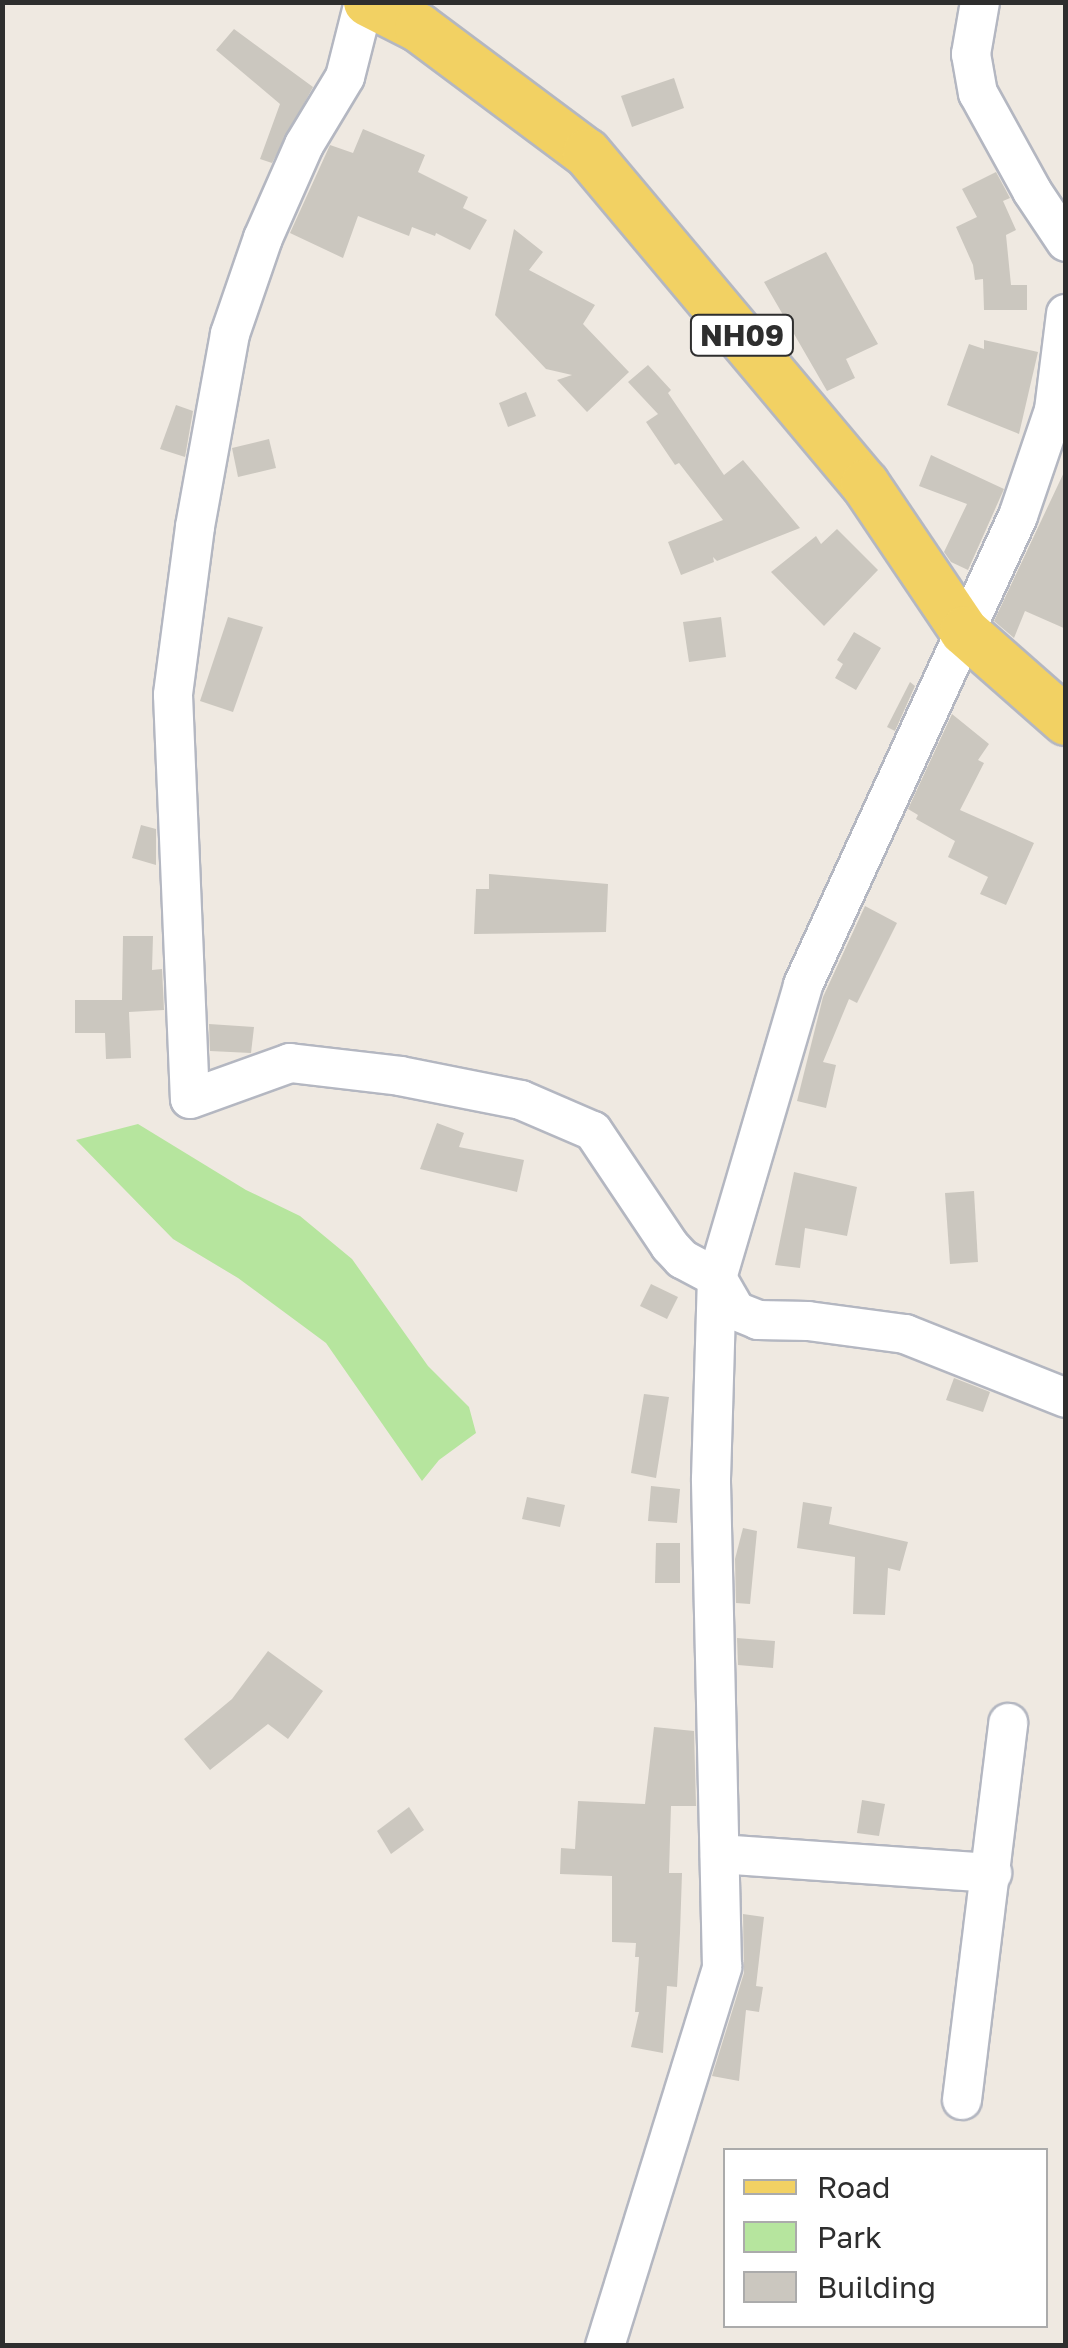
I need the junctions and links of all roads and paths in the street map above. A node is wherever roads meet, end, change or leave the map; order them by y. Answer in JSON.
{"nodes":[{"id":1,"x":366,"y":2,"type":"edge"},
{"id":2,"x":980,"y":2,"type":"edge"},
{"id":3,"x":1066,"y":242,"type":"edge"},
{"id":4,"x":1066,"y":314,"type":"edge"},
{"id":5,"x":964,"y":631,"type":"junction"},
{"id":6,"x":1066,"y":720,"type":"edge"},
{"id":7,"x":718,"y":1278,"type":"junction"},
{"id":8,"x":1066,"y":1398,"type":"edge"},
{"id":9,"x":1008,"y":1722,"type":"dead end"},
{"id":10,"x":720,"y":1854,"type":"junction"},
{"id":11,"x":992,"y":1873,"type":"junction"},
{"id":12,"x":962,"y":2100,"type":"dead end"},
{"id":13,"x":604,"y":2346,"type":"edge"}],
"edges":[{"from":1,"to":5,"type":"main road","number":"NH09"},
{"from":1,"to":7,"type":"street"},
{"from":2,"to":3,"type":"street"},
{"from":4,"to":5,"type":"street"},
{"from":5,"to":6,"type":"main road","number":"NH09"},
{"from":5,"to":7,"type":"street"},
{"from":7,"to":8,"type":"street"},
{"from":7,"to":10,"type":"street"},
{"from":9,"to":11,"type":"street"},
{"from":10,"to":11,"type":"street"},
{"from":10,"to":13,"type":"street"},
{"from":11,"to":12,"type":"street"}]}
